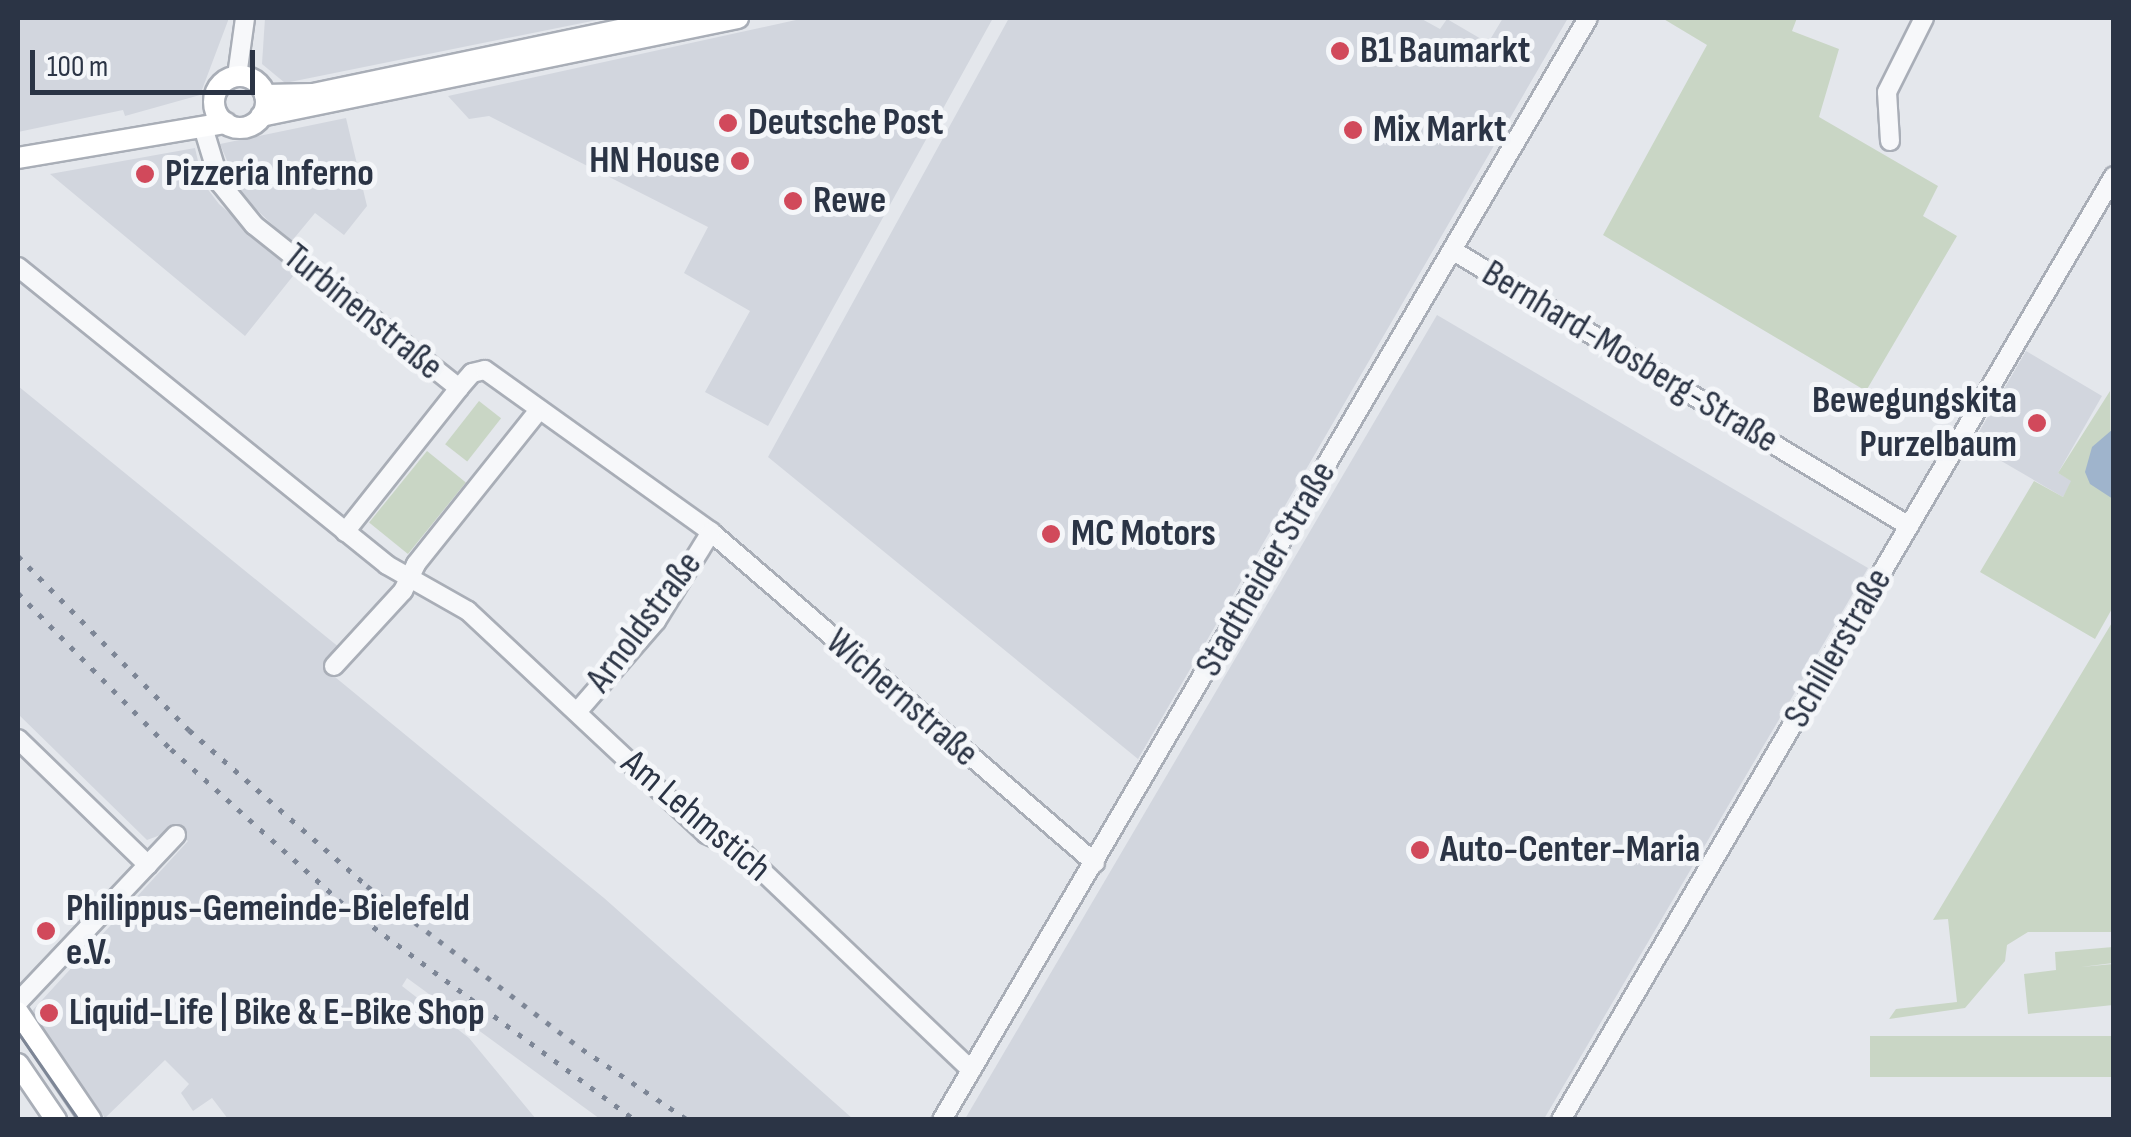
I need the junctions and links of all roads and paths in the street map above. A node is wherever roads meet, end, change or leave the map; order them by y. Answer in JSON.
{"nodes":[{"id":1,"x":246,"y":18,"type":"edge"},
{"id":2,"x":676,"y":18,"type":"edge"},
{"id":3,"x":738,"y":18,"type":"edge"},
{"id":4,"x":1588,"y":18,"type":"edge"},
{"id":5,"x":1914,"y":21,"type":"edge"},
{"id":6,"x":237,"y":76,"type":"junction"},
{"id":7,"x":263,"y":105,"type":"junction"},
{"id":8,"x":220,"y":114,"type":"junction"},
{"id":9,"x":203,"y":127,"type":"junction"},
{"id":10,"x":1890,"y":140,"type":"dead end"},
{"id":11,"x":60,"y":149,"type":"junction"},
{"id":12,"x":18,"y":158,"type":"edge"},
{"id":13,"x":2114,"y":176,"type":"edge"},
{"id":14,"x":1452,"y":250,"type":"junction"},
{"id":15,"x":18,"y":267,"type":"edge"},
{"id":16,"x":459,"y":388,"type":"junction"},
{"id":17,"x":538,"y":411,"type":"junction"},
{"id":18,"x":1910,"y":526,"type":"junction"},
{"id":19,"x":345,"y":532,"type":"junction"},
{"id":20,"x":711,"y":532,"type":"junction"},
{"id":21,"x":409,"y":580,"type":"junction"},
{"id":22,"x":334,"y":666,"type":"dead end"},
{"id":23,"x":576,"y":712,"type":"junction"},
{"id":24,"x":18,"y":739,"type":"edge"},
{"id":25,"x":176,"y":835,"type":"dead end"},
{"id":26,"x":1095,"y":863,"type":"junction"},
{"id":27,"x":148,"y":865,"type":"junction"},
{"id":28,"x":18,"y":1002,"type":"edge"},
{"id":29,"x":18,"y":1012,"type":"edge"},
{"id":30,"x":18,"y":1064,"type":"edge"},
{"id":31,"x":971,"y":1070,"type":"junction"},
{"id":32,"x":56,"y":1120,"type":"edge"},
{"id":33,"x":91,"y":1120,"type":"edge"},
{"id":34,"x":942,"y":1120,"type":"edge"},
{"id":35,"x":1561,"y":1120,"type":"edge"}],
"edges":[{"from":1,"to":6,"type":"street"},
{"from":2,"to":7,"type":"main road"},
{"from":3,"to":7,"type":"main road"},
{"from":4,"to":14,"type":"street","name":"Stadtheider Straße"},
{"from":5,"to":10,"type":"street"},
{"from":6,"to":7,"type":"main road"},
{"from":6,"to":8,"type":"main road"},
{"from":7,"to":8,"type":"main road"},
{"from":8,"to":9,"type":"main road"},
{"from":8,"to":11,"type":"main road"},
{"from":9,"to":11,"type":"main road"},
{"from":9,"to":16,"type":"street","name":"Turbinenstraße"},
{"from":11,"to":12,"type":"main road"},
{"from":13,"to":18,"type":"street","name":"Schillerstraße"},
{"from":14,"to":18,"type":"street","name":"Bernhard-Mosberg-Straße"},
{"from":14,"to":26,"type":"street","name":"Stadtheider Straße"},
{"from":15,"to":19,"type":"street","name":"Am Lehmstich"},
{"from":16,"to":17,"type":"street","name":"Turbinenstraße"},
{"from":16,"to":19,"type":"street"},
{"from":17,"to":20,"type":"street","name":"Turbinenstraße"},
{"from":17,"to":21,"type":"street"},
{"from":18,"to":35,"type":"street","name":"Schillerstraße"},
{"from":19,"to":21,"type":"street","name":"Am Lehmstich"},
{"from":20,"to":23,"type":"street","name":"Arnoldstraße"},
{"from":20,"to":26,"type":"street","name":"Wichernstraße"},
{"from":21,"to":22,"type":"street"},
{"from":21,"to":23,"type":"street","name":"Am Lehmstich"},
{"from":23,"to":31,"type":"street","name":"Am Lehmstich"},
{"from":24,"to":27,"type":"street"},
{"from":25,"to":27,"type":"street"},
{"from":26,"to":31,"type":"street","name":"Stadtheider Straße"},
{"from":27,"to":28,"type":"street"},
{"from":29,"to":33,"type":"main road"},
{"from":30,"to":32,"type":"main road"},
{"from":31,"to":34,"type":"street","name":"Stadtheider Straße"}]}
